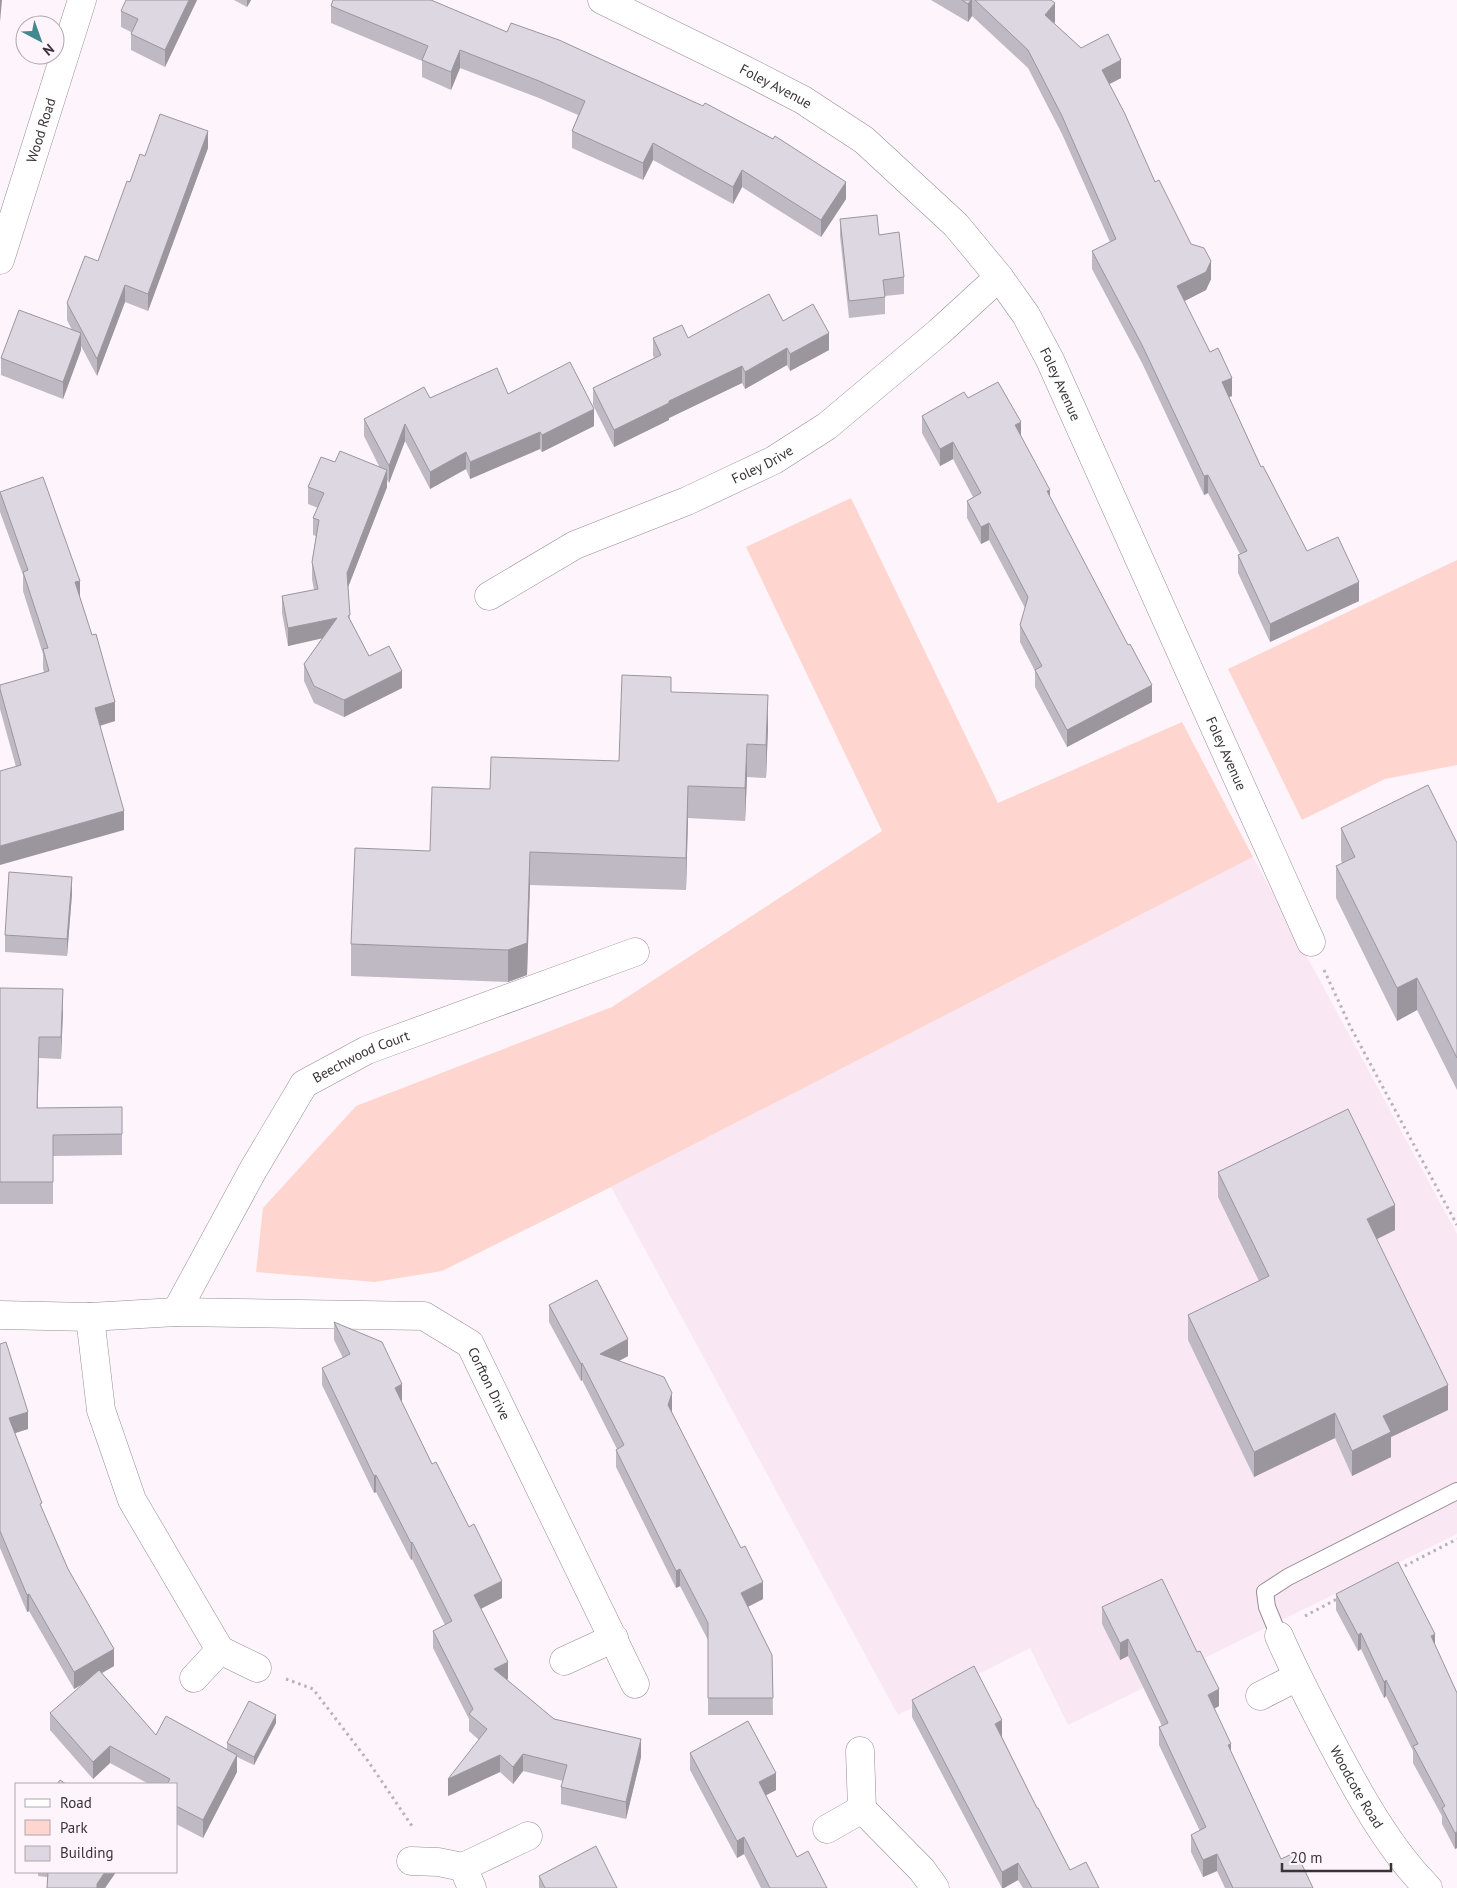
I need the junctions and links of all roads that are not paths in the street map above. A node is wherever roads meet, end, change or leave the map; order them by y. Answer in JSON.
{"nodes":[{"id":1,"x":82,"y":0,"type":"edge"},
{"id":2,"x":602,"y":0,"type":"edge"},
{"id":3,"x":1,"y":254,"type":"edge"},
{"id":4,"x":999,"y":277,"type":"junction"},
{"id":5,"x":489,"y":596,"type":"dead end"},
{"id":6,"x":1311,"y":942,"type":"road end"},
{"id":7,"x":635,"y":952,"type":"dead end"},
{"id":8,"x":176,"y":1312,"type":"junction"},
{"id":9,"x":0,"y":1315,"type":"edge"},
{"id":10,"x":90,"y":1317,"type":"junction"},
{"id":11,"x":1457,"y":1491,"type":"edge"},
{"id":12,"x":1279,"y":1636,"type":"joint"},
{"id":13,"x":614,"y":1638,"type":"junction"},
{"id":14,"x":220,"y":1650,"type":"junction"},
{"id":15,"x":564,"y":1660,"type":"dead end"},
{"id":16,"x":256,"y":1668,"type":"road end"},
{"id":17,"x":194,"y":1678,"type":"dead end"},
{"id":18,"x":1297,"y":1678,"type":"junction"},
{"id":19,"x":635,"y":1684,"type":"dead end"},
{"id":20,"x":1260,"y":1696,"type":"dead end"},
{"id":21,"x":860,"y":1751,"type":"dead end"},
{"id":22,"x":862,"y":1809,"type":"junction"},
{"id":23,"x":827,"y":1829,"type":"dead end"},
{"id":24,"x":528,"y":1836,"type":"dead end"},
{"id":25,"x":411,"y":1861,"type":"dead end"},
{"id":26,"x":457,"y":1872,"type":"edge"},
{"id":27,"x":935,"y":1888,"type":"edge"},
{"id":28,"x":1428,"y":1888,"type":"edge"}],
"edges":[{"from":1,"to":3,"type":"street","name":"Wood Road"},
{"from":2,"to":4,"type":"street","name":"Foley Avenue"},
{"from":4,"to":5,"type":"street","name":"Foley Drive"},
{"from":4,"to":6,"type":"street","name":"Foley Avenue"},
{"from":7,"to":8,"type":"street","name":"Beechwood Court"},
{"from":8,"to":10,"type":"street","name":"Corfton Drive"},
{"from":8,"to":13,"type":"street","name":"Corfton Drive"},
{"from":9,"to":10,"type":"street","name":"Corfton Drive"},
{"from":10,"to":14,"type":"street"},
{"from":11,"to":12,"type":"lane"},
{"from":12,"to":18,"type":"street","name":"Woodcote Road"},
{"from":13,"to":15,"type":"street"},
{"from":13,"to":19,"type":"street","name":"Corfton Drive"},
{"from":14,"to":16,"type":"street"},
{"from":14,"to":17,"type":"street"},
{"from":18,"to":20,"type":"street"},
{"from":18,"to":28,"type":"street","name":"Woodcote Road"},
{"from":21,"to":22,"type":"street"},
{"from":22,"to":23,"type":"street"},
{"from":22,"to":27,"type":"street"},
{"from":24,"to":26,"type":"street"},
{"from":25,"to":26,"type":"street"}]}
